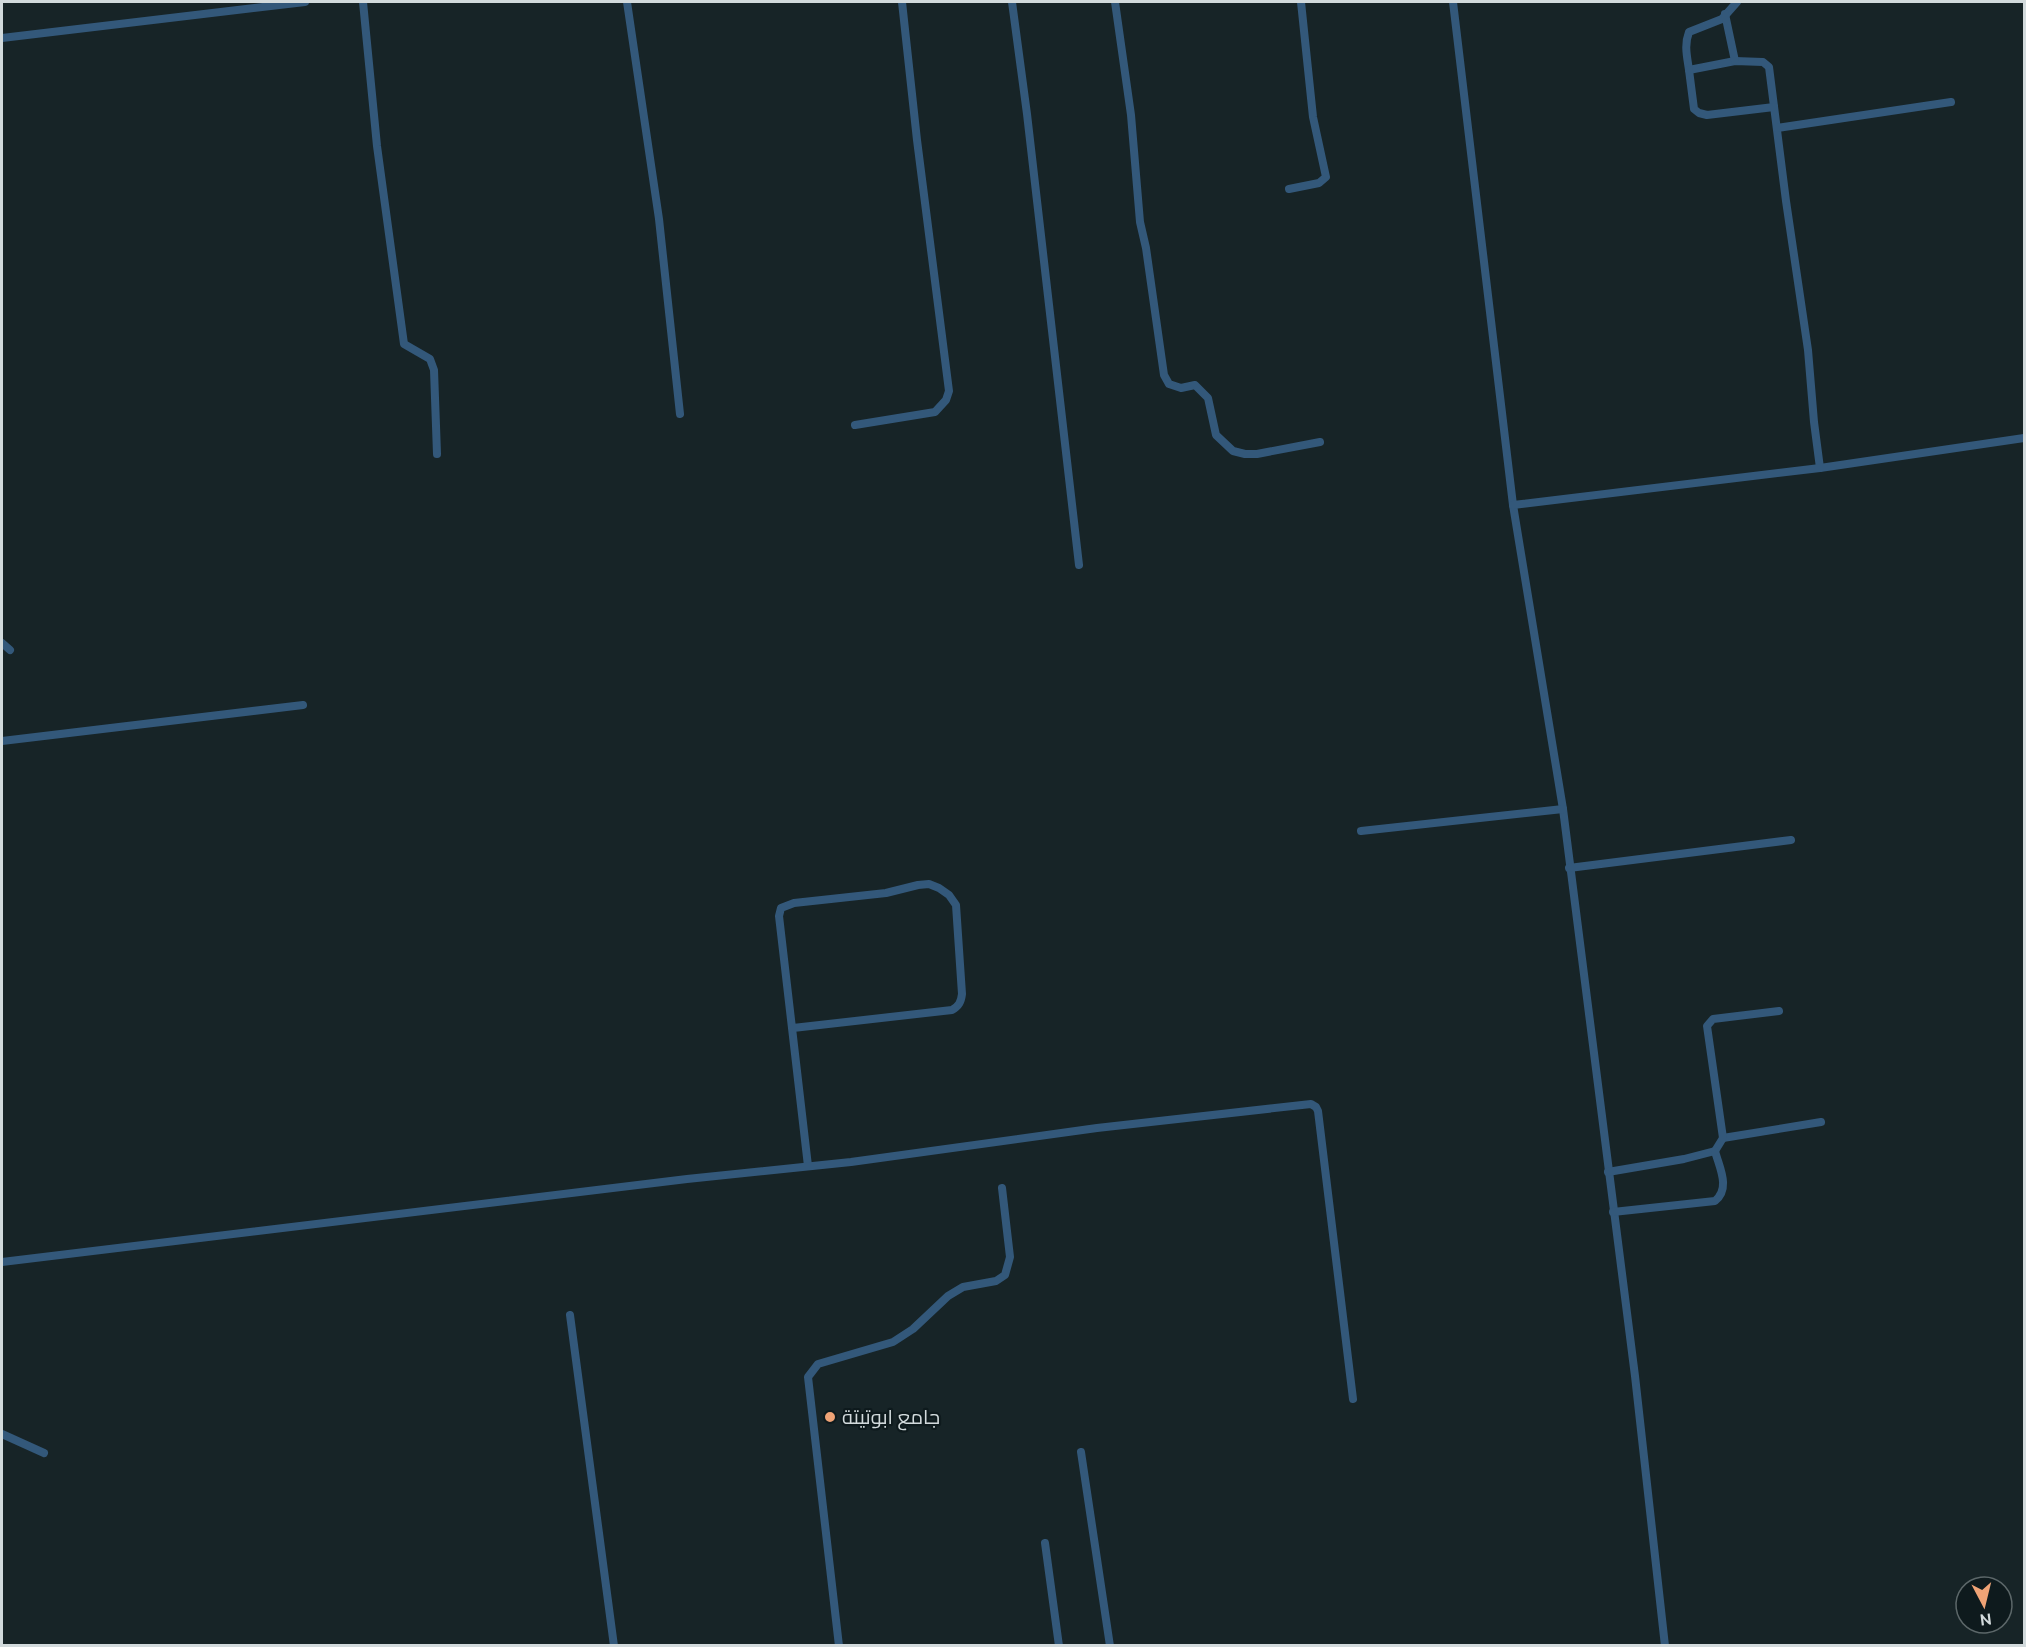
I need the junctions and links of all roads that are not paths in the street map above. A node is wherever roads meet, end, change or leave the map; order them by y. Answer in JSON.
{"nodes":[{"id":1,"x":305,"y":2,"type":"edge"},
{"id":2,"x":363,"y":2,"type":"edge"},
{"id":3,"x":627,"y":2,"type":"edge"},
{"id":4,"x":902,"y":2,"type":"edge"},
{"id":5,"x":1012,"y":2,"type":"edge"},
{"id":6,"x":1114,"y":2,"type":"edge"},
{"id":7,"x":1301,"y":2,"type":"edge"},
{"id":8,"x":1453,"y":2,"type":"edge"},
{"id":9,"x":1737,"y":2,"type":"edge"},
{"id":10,"x":285,"y":3,"type":"edge"},
{"id":11,"x":1725,"y":14,"type":"junction"},
{"id":12,"x":2,"y":38,"type":"edge"},
{"id":13,"x":1735,"y":61,"type":"junction"},
{"id":14,"x":1689,"y":70,"type":"junction"},
{"id":15,"x":1951,"y":102,"type":"dead end"},
{"id":16,"x":1774,"y":107,"type":"junction"},
{"id":17,"x":1777,"y":128,"type":"junction"},
{"id":18,"x":1289,"y":189,"type":"dead end"},
{"id":19,"x":680,"y":414,"type":"dead end"},
{"id":20,"x":855,"y":425,"type":"dead end"},
{"id":21,"x":2025,"y":438,"type":"edge"},
{"id":22,"x":1320,"y":442,"type":"dead end"},
{"id":23,"x":437,"y":454,"type":"dead end"},
{"id":24,"x":1821,"y":468,"type":"junction"},
{"id":25,"x":1513,"y":505,"type":"junction"},
{"id":26,"x":1079,"y":565,"type":"dead end"},
{"id":27,"x":2,"y":643,"type":"edge"},
{"id":28,"x":10,"y":650,"type":"dead end"},
{"id":29,"x":303,"y":705,"type":"dead end"},
{"id":30,"x":2,"y":741,"type":"edge"},
{"id":31,"x":1563,"y":809,"type":"junction"},
{"id":32,"x":1361,"y":831,"type":"dead end"},
{"id":33,"x":1791,"y":840,"type":"dead end"},
{"id":34,"x":1569,"y":868,"type":"junction"},
{"id":35,"x":1779,"y":1011,"type":"dead end"},
{"id":36,"x":793,"y":1028,"type":"junction"},
{"id":37,"x":1821,"y":1122,"type":"dead end"},
{"id":38,"x":1723,"y":1138,"type":"junction"},
{"id":39,"x":1714,"y":1151,"type":"junction"},
{"id":40,"x":808,"y":1166,"type":"junction"},
{"id":41,"x":1608,"y":1172,"type":"junction"},
{"id":42,"x":1002,"y":1188,"type":"dead end"},
{"id":43,"x":1613,"y":1212,"type":"junction"},
{"id":44,"x":2,"y":1263,"type":"edge"},
{"id":45,"x":570,"y":1315,"type":"dead end"},
{"id":46,"x":1353,"y":1399,"type":"dead end"},
{"id":47,"x":2,"y":1434,"type":"edge"},
{"id":48,"x":1081,"y":1452,"type":"dead end"},
{"id":49,"x":44,"y":1453,"type":"dead end"},
{"id":50,"x":1045,"y":1543,"type":"dead end"},
{"id":51,"x":614,"y":1646,"type":"edge"},
{"id":52,"x":839,"y":1646,"type":"edge"},
{"id":53,"x":1059,"y":1646,"type":"edge"},
{"id":54,"x":1110,"y":1646,"type":"edge"},
{"id":55,"x":1665,"y":1646,"type":"edge"}],
"edges":[{"from":1,"to":10,"type":"street"},
{"from":2,"to":23,"type":"street"},
{"from":3,"to":19,"type":"street"},
{"from":4,"to":20,"type":"street"},
{"from":5,"to":26,"type":"street"},
{"from":6,"to":22,"type":"street"},
{"from":7,"to":18,"type":"street"},
{"from":8,"to":25,"type":"street"},
{"from":9,"to":11,"type":"street"},
{"from":10,"to":12,"type":"street"},
{"from":11,"to":13,"type":"street"},
{"from":11,"to":14,"type":"street"},
{"from":13,"to":14,"type":"street"},
{"from":13,"to":16,"type":"street"},
{"from":14,"to":16,"type":"street"},
{"from":15,"to":17,"type":"street"},
{"from":16,"to":17,"type":"street"},
{"from":17,"to":24,"type":"street"},
{"from":21,"to":24,"type":"street"},
{"from":24,"to":25,"type":"street"},
{"from":25,"to":31,"type":"street"},
{"from":27,"to":28,"type":"street"},
{"from":29,"to":30,"type":"street"},
{"from":31,"to":32,"type":"street"},
{"from":31,"to":34,"type":"street"},
{"from":33,"to":34,"type":"street"},
{"from":34,"to":41,"type":"street"},
{"from":35,"to":38,"type":"street"},
{"from":36,"to":36,"type":"street"},
{"from":36,"to":40,"type":"street"},
{"from":37,"to":38,"type":"street"},
{"from":38,"to":39,"type":"street"},
{"from":39,"to":41,"type":"street"},
{"from":39,"to":43,"type":"street"},
{"from":40,"to":44,"type":"street"},
{"from":40,"to":46,"type":"street"},
{"from":41,"to":43,"type":"street"},
{"from":42,"to":52,"type":"street"},
{"from":43,"to":55,"type":"street"},
{"from":45,"to":51,"type":"street"},
{"from":47,"to":49,"type":"street"},
{"from":48,"to":54,"type":"street"},
{"from":50,"to":53,"type":"street"}]}
